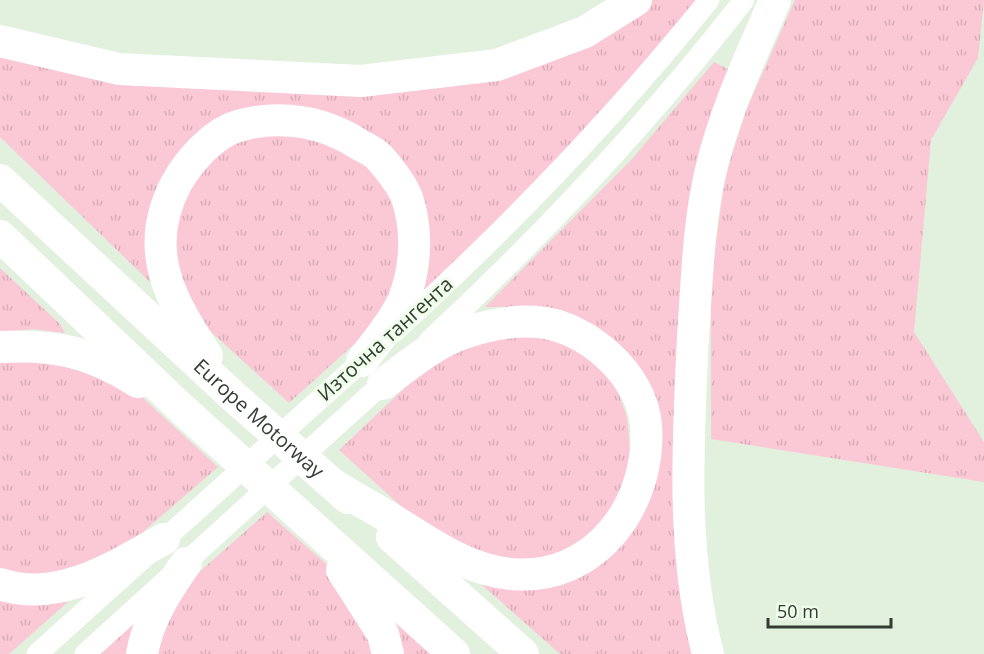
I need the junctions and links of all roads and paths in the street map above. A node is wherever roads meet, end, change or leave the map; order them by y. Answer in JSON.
{"nodes":[{"id":1,"x":636,"y":0,"type":"edge"},
{"id":2,"x":709,"y":0,"type":"edge"},
{"id":3,"x":744,"y":0,"type":"edge"},
{"id":4,"x":776,"y":0,"type":"edge"},
{"id":5,"x":0,"y":41,"type":"edge"},
{"id":6,"x":0,"y":180,"type":"edge"},
{"id":7,"x":0,"y":236,"type":"edge"},
{"id":8,"x":0,"y":347,"type":"edge"},
{"id":9,"x":362,"y":361,"type":"junction"},
{"id":10,"x":382,"y":384,"type":"junction"},
{"id":11,"x":234,"y":397,"type":"junction"},
{"id":12,"x":183,"y":410,"type":"junction"},
{"id":13,"x":333,"y":485,"type":"junction"},
{"id":14,"x":300,"y":513,"type":"junction"},
{"id":15,"x":164,"y":539,"type":"junction"},
{"id":16,"x":186,"y":563,"type":"junction"},
{"id":17,"x":0,"y":584,"type":"edge"},
{"id":18,"x":37,"y":654,"type":"edge"},
{"id":19,"x":85,"y":654,"type":"edge"},
{"id":20,"x":142,"y":654,"type":"edge"},
{"id":21,"x":387,"y":654,"type":"edge"},
{"id":22,"x":454,"y":654,"type":"edge"},
{"id":23,"x":524,"y":654,"type":"edge"},
{"id":24,"x":708,"y":654,"type":"edge"}],
"edges":[{"from":1,"to":5,"type":"highway"},
{"from":2,"to":9,"type":"street","name":"Източна тангента"},
{"from":3,"to":10,"type":"street","name":"Източна тангента"},
{"from":4,"to":24,"type":"highway"},
{"from":6,"to":11,"type":"highway","name":"Europe Motorway"},
{"from":7,"to":12,"type":"highway"},
{"from":8,"to":12,"type":"highway"},
{"from":9,"to":11,"type":"highway"},
{"from":9,"to":15,"type":"street","name":"Източна тангента"},
{"from":10,"to":13,"type":"highway"},
{"from":10,"to":16,"type":"street","name":"Източна тангента"},
{"from":11,"to":13,"type":"highway","name":"Europe Motorway"},
{"from":12,"to":14,"type":"highway"},
{"from":13,"to":23,"type":"highway","name":"Europe Motorway"},
{"from":14,"to":21,"type":"highway"},
{"from":14,"to":22,"type":"highway"},
{"from":15,"to":17,"type":"highway"},
{"from":15,"to":18,"type":"street","name":"Източна тангента"},
{"from":16,"to":19,"type":"street","name":"Източна тангента"},
{"from":16,"to":20,"type":"highway"}]}
